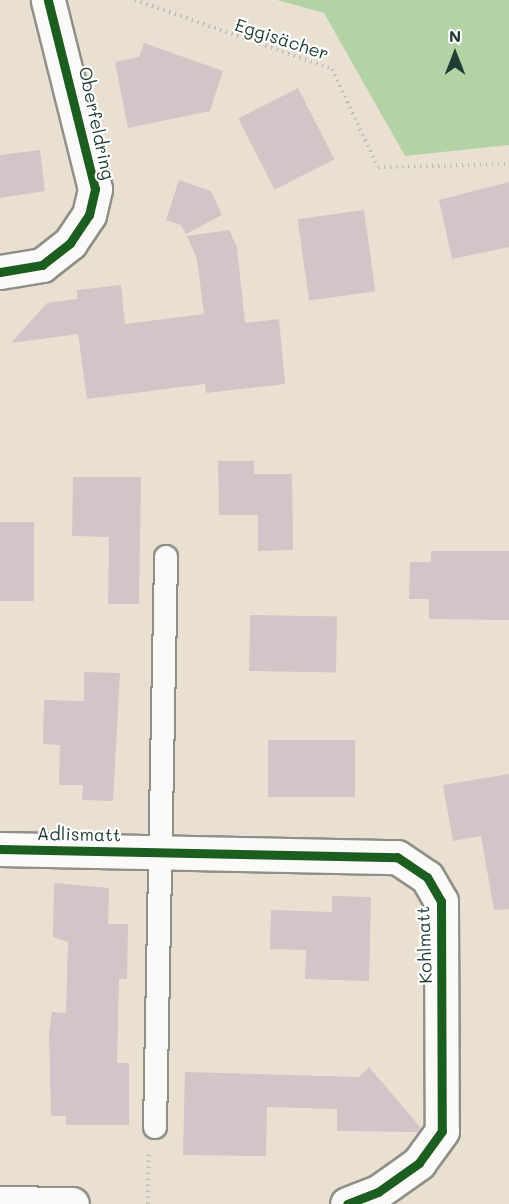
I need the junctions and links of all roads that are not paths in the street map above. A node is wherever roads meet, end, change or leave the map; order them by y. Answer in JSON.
{"nodes":[{"id":1,"x":48,"y":0,"type":"edge"},
{"id":2,"x":0,"y":272,"type":"edge"},
{"id":3,"x":166,"y":556,"type":"dead end"},
{"id":4,"x":0,"y":849,"type":"edge"},
{"id":5,"x":157,"y":852,"type":"junction"},
{"id":6,"x":155,"y":1126,"type":"road end"},
{"id":7,"x":14,"y":1202,"type":"edge"},
{"id":8,"x":72,"y":1204,"type":"edge"},
{"id":9,"x":347,"y":1204,"type":"edge"}],
"edges":[{"from":1,"to":2,"type":"street","name":"Oberfeldring"},
{"from":3,"to":5,"type":"lane"},
{"from":4,"to":5,"type":"street","name":"Adlismatt"},
{"from":5,"to":6,"type":"lane"},
{"from":5,"to":9,"type":"street","name":"Kohlmatt"},
{"from":7,"to":8,"type":"street"}]}
